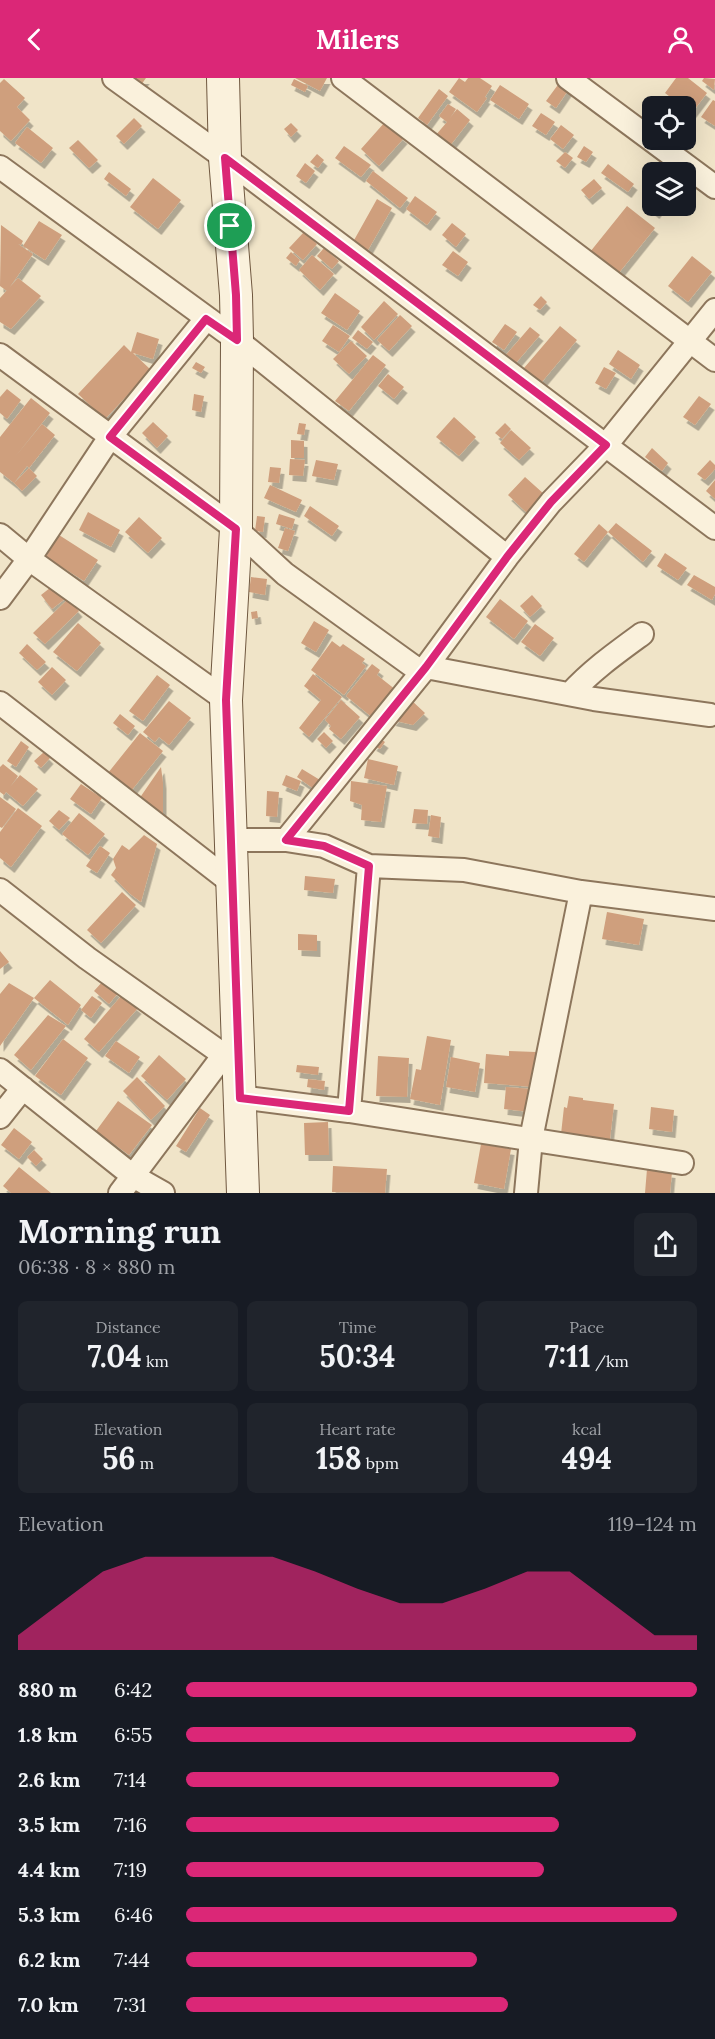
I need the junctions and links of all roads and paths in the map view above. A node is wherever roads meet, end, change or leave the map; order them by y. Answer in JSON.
{"nodes":[{"id":1,"x":114,"y":78,"type":"edge"},
{"id":2,"x":223,"y":78,"type":"edge"},
{"id":3,"x":343,"y":78,"type":"edge"},
{"id":4,"x":568,"y":78,"type":"edge"},
{"id":5,"x":225,"y":158,"type":"junction"},
{"id":6,"x":0,"y":167,"type":"edge"},
{"id":7,"x":715,"y":187,"type":"edge"},
{"id":8,"x":715,"y":310,"type":"edge"},
{"id":9,"x":206,"y":319,"type":"junction"},
{"id":10,"x":237,"y":340,"type":"junction"},
{"id":11,"x":690,"y":342,"type":"junction"},
{"id":12,"x":0,"y":355,"type":"edge"},
{"id":13,"x":715,"y":360,"type":"edge"},
{"id":14,"x":110,"y":437,"type":"junction"},
{"id":15,"x":606,"y":445,"type":"junction"},
{"id":16,"x":715,"y":528,"type":"edge"},
{"id":17,"x":236,"y":529,"type":"junction"},
{"id":18,"x":0,"y":535,"type":"edge"},
{"id":19,"x":507,"y":557,"type":"junction"},
{"id":20,"x":29,"y":559,"type":"junction"},
{"id":21,"x":0,"y":598,"type":"edge"},
{"id":22,"x":642,"y":633,"type":"dead end"},
{"id":23,"x":424,"y":670,"type":"junction"},
{"id":24,"x":570,"y":694,"type":"junction"},
{"id":25,"x":226,"y":700,"type":"junction"},
{"id":26,"x":0,"y":703,"type":"edge"},
{"id":27,"x":710,"y":715,"type":"dead end"},
{"id":28,"x":232,"y":840,"type":"junction"},
{"id":29,"x":286,"y":840,"type":"junction"},
{"id":30,"x":369,"y":866,"type":"junction"},
{"id":31,"x":232,"y":884,"type":"junction"},
{"id":32,"x":0,"y":890,"type":"edge"},
{"id":33,"x":581,"y":892,"type":"junction"},
{"id":34,"x":715,"y":909,"type":"edge"},
{"id":35,"x":231,"y":1061,"type":"junction"},
{"id":36,"x":0,"y":1070,"type":"edge"},
{"id":37,"x":23,"y":1088,"type":"junction"},
{"id":38,"x":240,"y":1098,"type":"junction"},
{"id":39,"x":349,"y":1111,"type":"junction"},
{"id":40,"x":0,"y":1117,"type":"edge"},
{"id":41,"x":531,"y":1139,"type":"junction"},
{"id":42,"x":682,"y":1163,"type":"dead end"},
{"id":43,"x":126,"y":1184,"type":"edge"},
{"id":44,"x":163,"y":1193,"type":"edge"},
{"id":45,"x":243,"y":1193,"type":"edge"},
{"id":46,"x":526,"y":1193,"type":"edge"}],
"edges":[{"from":1,"to":5,"type":"street"},
{"from":2,"to":5,"type":"street"},
{"from":3,"to":11,"type":"street"},
{"from":4,"to":7,"type":"street"},
{"from":5,"to":10,"type":"street"},
{"from":5,"to":15,"type":"street"},
{"from":6,"to":9,"type":"street"},
{"from":8,"to":11,"type":"street"},
{"from":9,"to":10,"type":"street"},
{"from":9,"to":14,"type":"street"},
{"from":10,"to":17,"type":"street"},
{"from":10,"to":19,"type":"street"},
{"from":11,"to":13,"type":"street"},
{"from":11,"to":15,"type":"street"},
{"from":12,"to":14,"type":"street"},
{"from":14,"to":17,"type":"street"},
{"from":14,"to":20,"type":"street"},
{"from":15,"to":16,"type":"street"},
{"from":15,"to":19,"type":"street"},
{"from":17,"to":23,"type":"street"},
{"from":17,"to":25,"type":"street"},
{"from":18,"to":20,"type":"street"},
{"from":19,"to":23,"type":"street"},
{"from":20,"to":21,"type":"street"},
{"from":20,"to":25,"type":"street"},
{"from":22,"to":24,"type":"street"},
{"from":23,"to":24,"type":"street"},
{"from":23,"to":29,"type":"street"},
{"from":24,"to":27,"type":"street"},
{"from":25,"to":28,"type":"street"},
{"from":26,"to":31,"type":"street"},
{"from":28,"to":29,"type":"street"},
{"from":28,"to":31,"type":"street"},
{"from":29,"to":30,"type":"street"},
{"from":30,"to":33,"type":"street"},
{"from":30,"to":39,"type":"street"},
{"from":31,"to":35,"type":"street"},
{"from":32,"to":35,"type":"street"},
{"from":33,"to":34,"type":"street"},
{"from":33,"to":41,"type":"street"},
{"from":35,"to":38,"type":"street"},
{"from":35,"to":43,"type":"street"},
{"from":36,"to":37,"type":"street"},
{"from":37,"to":40,"type":"street"},
{"from":37,"to":43,"type":"street"},
{"from":38,"to":39,"type":"street"},
{"from":38,"to":45,"type":"street"},
{"from":39,"to":41,"type":"street"},
{"from":41,"to":42,"type":"street"},
{"from":41,"to":46,"type":"street"},
{"from":43,"to":44,"type":"street"}]}
